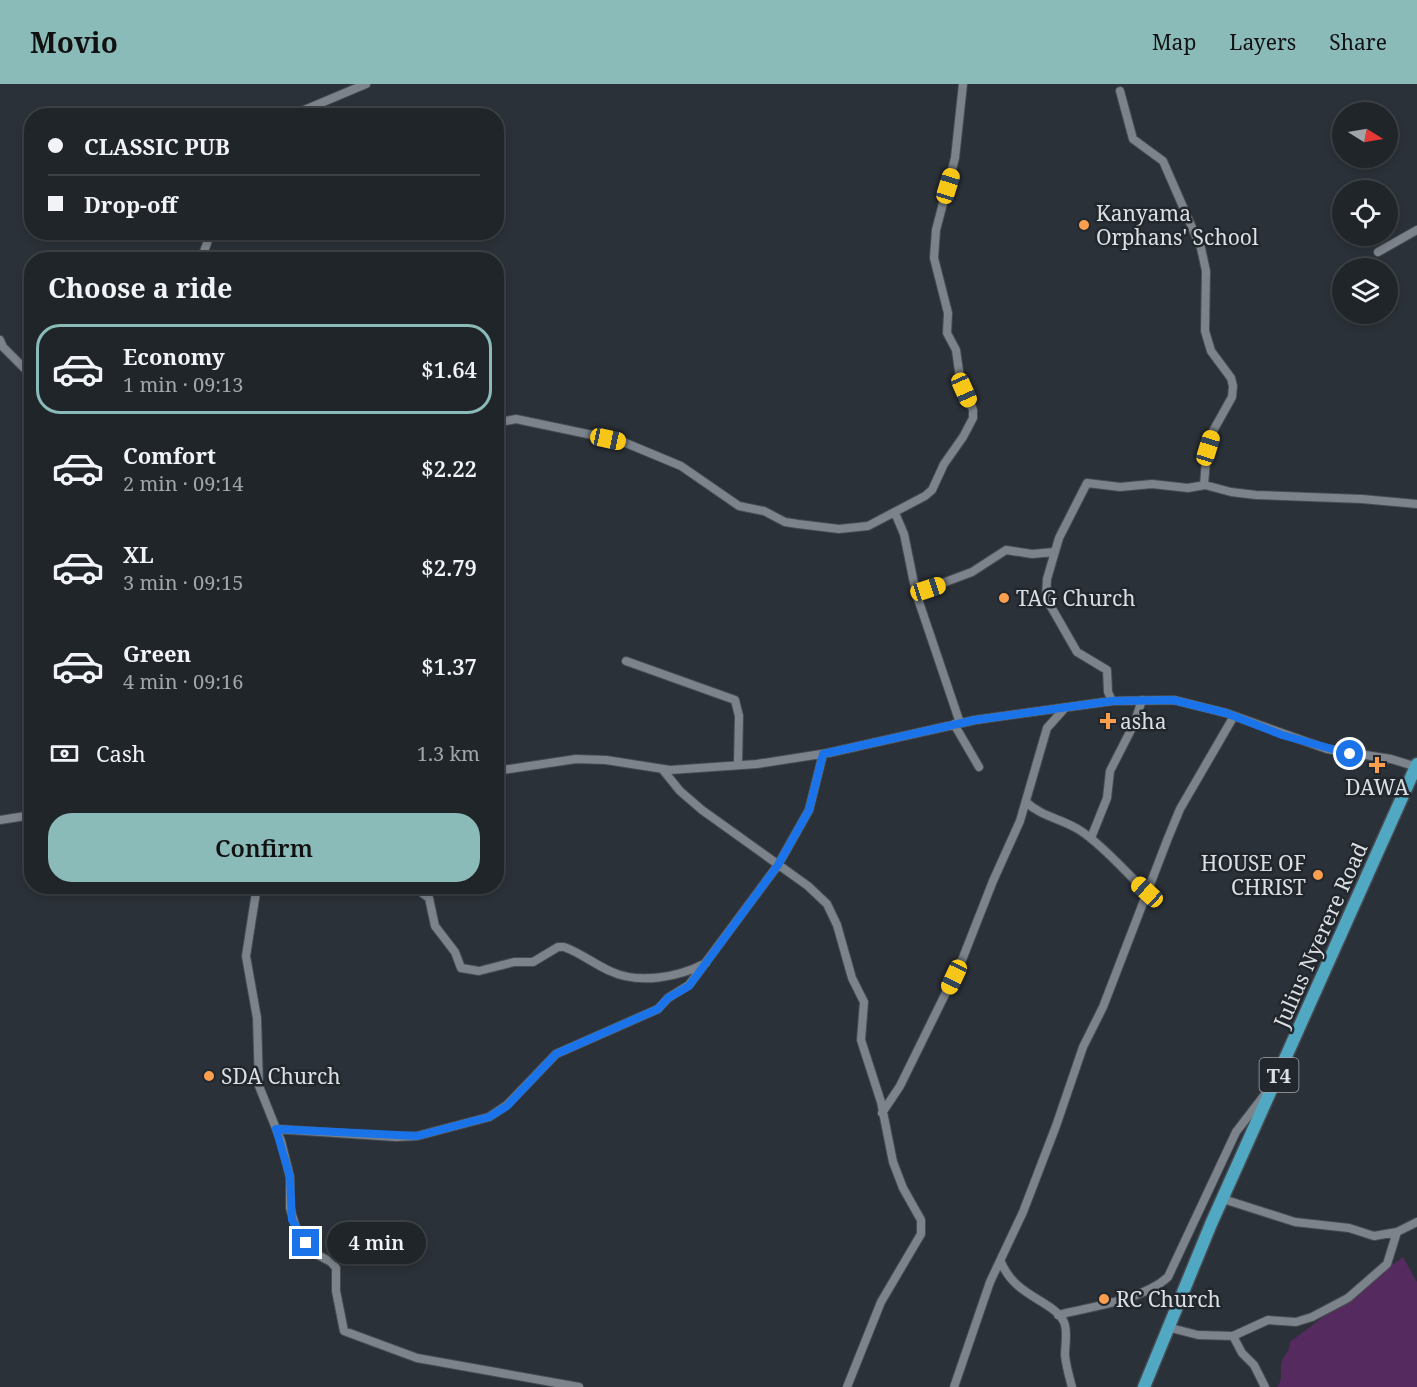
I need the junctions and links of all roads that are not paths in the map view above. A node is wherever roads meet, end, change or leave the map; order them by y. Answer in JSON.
{"nodes":[{"id":1,"x":366,"y":84,"type":"edge"},
{"id":2,"x":963,"y":84,"type":"edge"},
{"id":3,"x":1120,"y":91,"type":"dead end"},
{"id":4,"x":309,"y":108,"type":"edge"},
{"id":5,"x":1417,"y":230,"type":"edge"},
{"id":6,"x":1378,"y":252,"type":"dead end"},
{"id":7,"x":0,"y":340,"type":"edge"},
{"id":8,"x":24,"y":368,"type":"edge"},
{"id":9,"x":504,"y":421,"type":"edge"},
{"id":10,"x":1204,"y":485,"type":"junction"},
{"id":11,"x":1417,"y":504,"type":"edge"},
{"id":12,"x":895,"y":513,"type":"junction"},
{"id":13,"x":1054,"y":552,"type":"junction"},
{"id":14,"x":916,"y":593,"type":"junction"},
{"id":15,"x":626,"y":661,"type":"dead end"},
{"id":16,"x":1142,"y":700,"type":"junction"},
{"id":17,"x":1112,"y":701,"type":"junction"},
{"id":18,"x":1065,"y":708,"type":"junction"},
{"id":19,"x":1234,"y":716,"type":"junction"},
{"id":20,"x":957,"y":724,"type":"junction"},
{"id":21,"x":823,"y":754,"type":"junction"},
{"id":22,"x":738,"y":764,"type":"junction"},
{"id":23,"x":1417,"y":766,"type":"edge"},
{"id":24,"x":979,"y":767,"type":"dead end"},
{"id":25,"x":504,"y":770,"type":"edge"},
{"id":26,"x":663,"y":770,"type":"junction"},
{"id":27,"x":1026,"y":802,"type":"junction"},
{"id":28,"x":24,"y":816,"type":"edge"},
{"id":29,"x":0,"y":820,"type":"edge"},
{"id":30,"x":1091,"y":838,"type":"junction"},
{"id":31,"x":778,"y":865,"type":"junction"},
{"id":32,"x":1147,"y":892,"type":"junction"},
{"id":33,"x":255,"y":894,"type":"edge"},
{"id":34,"x":424,"y":894,"type":"edge"},
{"id":35,"x":707,"y":963,"type":"junction"},
{"id":36,"x":1277,"y":1081,"type":"junction"},
{"id":37,"x":882,"y":1113,"type":"junction"},
{"id":38,"x":276,"y":1129,"type":"junction"},
{"id":39,"x":1223,"y":1199,"type":"junction"},
{"id":40,"x":1417,"y":1214,"type":"edge"},
{"id":41,"x":1417,"y":1222,"type":"edge"},
{"id":42,"x":1408,"y":1227,"type":"junction"},
{"id":43,"x":1397,"y":1232,"type":"junction"},
{"id":44,"x":1001,"y":1262,"type":"junction"},
{"id":45,"x":1058,"y":1315,"type":"junction"},
{"id":46,"x":1167,"y":1328,"type":"junction"},
{"id":47,"x":1233,"y":1336,"type":"junction"},
{"id":48,"x":579,"y":1387,"type":"edge"},
{"id":49,"x":847,"y":1387,"type":"edge"},
{"id":50,"x":954,"y":1387,"type":"edge"},
{"id":51,"x":1071,"y":1387,"type":"edge"},
{"id":52,"x":1144,"y":1387,"type":"edge"},
{"id":53,"x":1265,"y":1387,"type":"edge"}],
"edges":[{"from":1,"to":4,"type":"street"},
{"from":2,"to":12,"type":"street"},
{"from":3,"to":10,"type":"street"},
{"from":5,"to":6,"type":"street"},
{"from":7,"to":8,"type":"street"},
{"from":9,"to":12,"type":"street"},
{"from":10,"to":11,"type":"street"},
{"from":10,"to":13,"type":"street"},
{"from":12,"to":14,"type":"street"},
{"from":13,"to":14,"type":"street"},
{"from":13,"to":17,"type":"street"},
{"from":14,"to":20,"type":"street"},
{"from":15,"to":22,"type":"street"},
{"from":16,"to":17,"type":"street"},
{"from":16,"to":19,"type":"street"},
{"from":16,"to":30,"type":"street"},
{"from":17,"to":18,"type":"street"},
{"from":18,"to":20,"type":"street"},
{"from":18,"to":27,"type":"street"},
{"from":19,"to":23,"type":"street"},
{"from":19,"to":32,"type":"street"},
{"from":20,"to":21,"type":"street"},
{"from":20,"to":24,"type":"street"},
{"from":21,"to":22,"type":"street"},
{"from":21,"to":31,"type":"street"},
{"from":22,"to":26,"type":"street"},
{"from":23,"to":36,"type":"highway","name":"Julius Nyerere Road","number":"T4"},
{"from":25,"to":26,"type":"street"},
{"from":26,"to":31,"type":"street"},
{"from":27,"to":30,"type":"street"},
{"from":27,"to":37,"type":"street"},
{"from":28,"to":29,"type":"street"},
{"from":30,"to":32,"type":"street"},
{"from":31,"to":35,"type":"street"},
{"from":31,"to":37,"type":"street"},
{"from":32,"to":44,"type":"street"},
{"from":33,"to":38,"type":"street"},
{"from":34,"to":35,"type":"street"},
{"from":35,"to":38,"type":"street"},
{"from":36,"to":39,"type":"highway","name":"Julius Nyerere Road","number":"T4"},
{"from":36,"to":45,"type":"street"},
{"from":37,"to":49,"type":"street"},
{"from":38,"to":48,"type":"street"},
{"from":39,"to":43,"type":"street"},
{"from":39,"to":46,"type":"highway","name":"Julius Nyerere Road","number":"T4"},
{"from":40,"to":42,"type":"street"},
{"from":41,"to":42,"type":"street"},
{"from":42,"to":43,"type":"street"},
{"from":43,"to":47,"type":"street"},
{"from":44,"to":45,"type":"street"},
{"from":44,"to":50,"type":"street"},
{"from":45,"to":51,"type":"street"},
{"from":46,"to":47,"type":"street"},
{"from":46,"to":52,"type":"highway","name":"Julius Nyerere Road","number":"T4"},
{"from":47,"to":53,"type":"street"}]}
